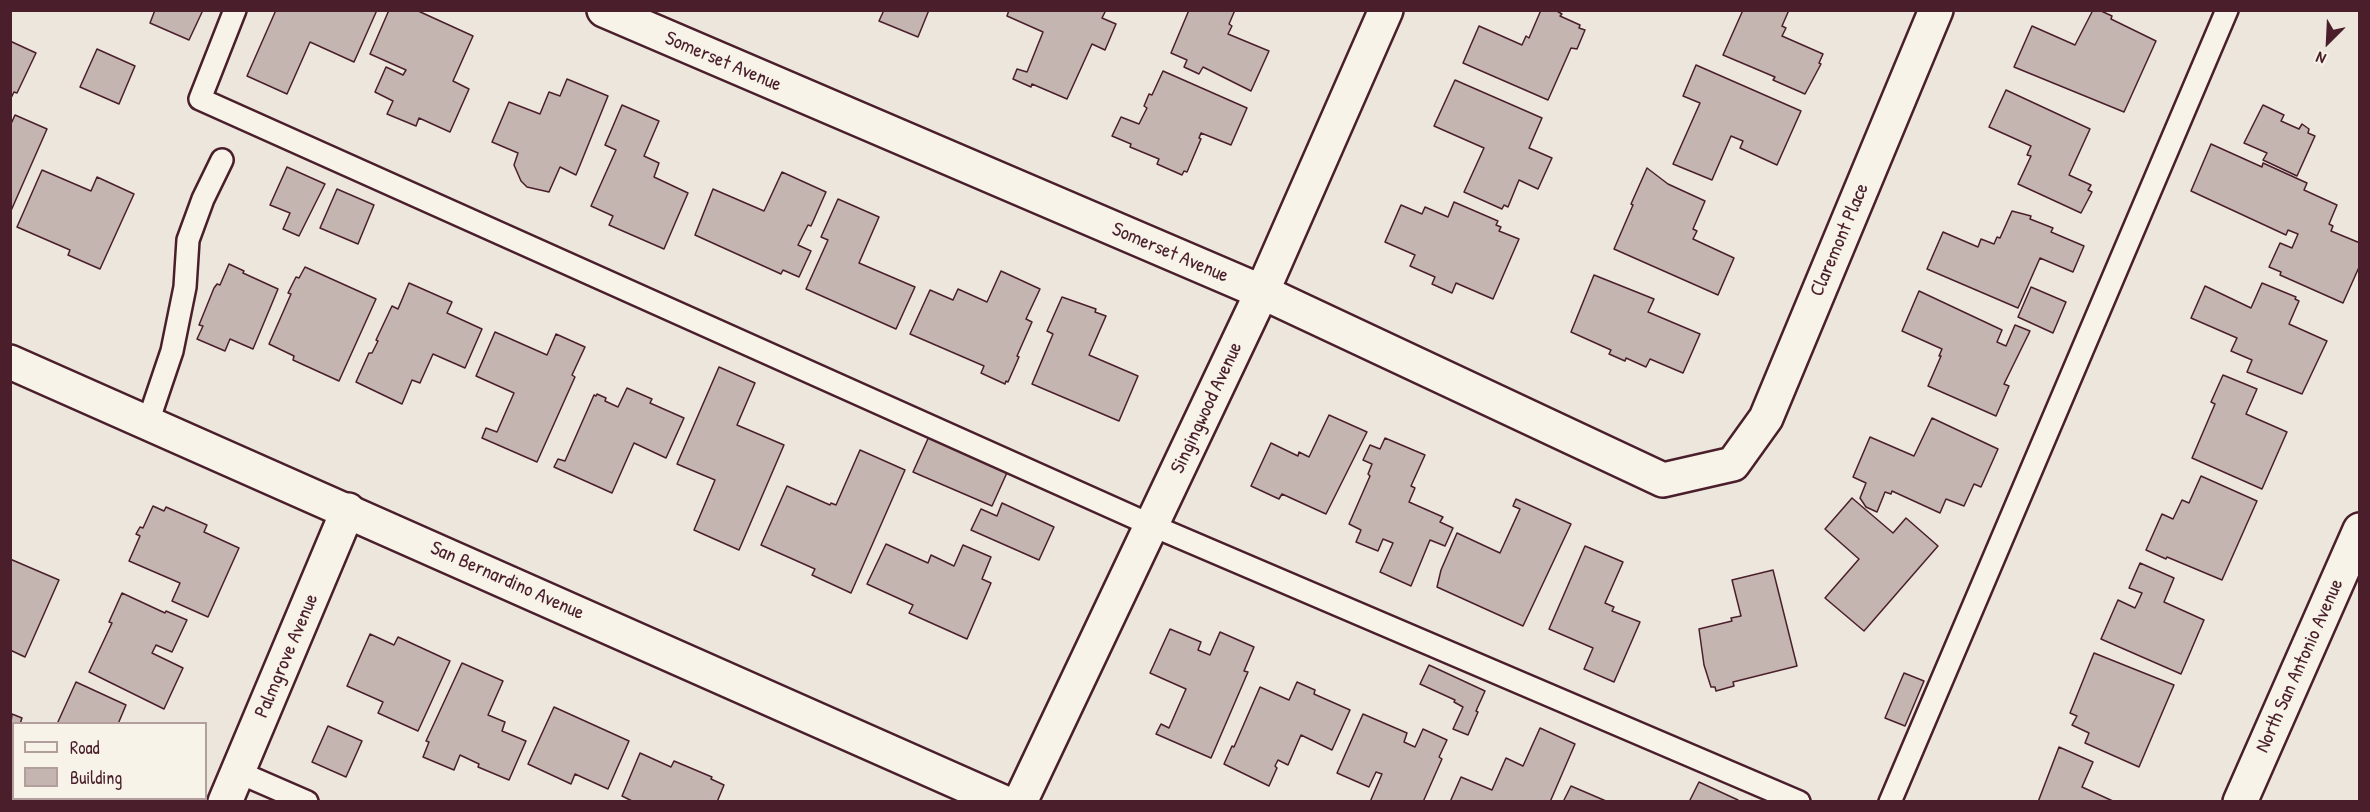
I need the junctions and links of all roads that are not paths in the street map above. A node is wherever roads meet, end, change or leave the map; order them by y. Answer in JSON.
{"nodes":[{"id":1,"x":235,"y":10,"type":"edge"},
{"id":2,"x":604,"y":10,"type":"edge"},
{"id":3,"x":1386,"y":10,"type":"edge"},
{"id":4,"x":1936,"y":10,"type":"edge"},
{"id":5,"x":2227,"y":10,"type":"edge"},
{"id":6,"x":222,"y":160,"type":"dead end"},
{"id":7,"x":1262,"y":292,"type":"junction"},
{"id":8,"x":10,"y":362,"type":"edge"},
{"id":9,"x":148,"y":422,"type":"junction"},
{"id":10,"x":1733,"y":464,"type":"joint"},
{"id":11,"x":348,"y":510,"type":"junction"},
{"id":12,"x":1151,"y":525,"type":"junction"},
{"id":13,"x":2360,"y":530,"type":"edge"},
{"id":14,"x":231,"y":787,"type":"edge"},
{"id":15,"x":307,"y":801,"type":"edge"},
{"id":16,"x":1003,"y":801,"type":"edge"},
{"id":17,"x":1020,"y":801,"type":"edge"},
{"id":18,"x":1799,"y":801,"type":"edge"},
{"id":19,"x":1890,"y":801,"type":"edge"},
{"id":20,"x":2240,"y":801,"type":"edge"}],
"edges":[{"from":1,"to":12,"type":"lane"},
{"from":2,"to":7,"type":"street","name":"Somerset Avenue"},
{"from":3,"to":7,"type":"street","name":"Singingwood Avenue"},
{"from":4,"to":10,"type":"street","name":"Claremont Place"},
{"from":5,"to":19,"type":"lane"},
{"from":6,"to":9,"type":"lane"},
{"from":7,"to":10,"type":"street","name":"Somerset Avenue"},
{"from":7,"to":12,"type":"street","name":"Singingwood Avenue"},
{"from":8,"to":9,"type":"street","name":"San Bernardino Avenue"},
{"from":9,"to":11,"type":"street","name":"San Bernardino Avenue"},
{"from":11,"to":14,"type":"street","name":"Palmgrove Avenue"},
{"from":11,"to":16,"type":"street","name":"San Bernardino Avenue"},
{"from":12,"to":17,"type":"street","name":"Singingwood Avenue"},
{"from":12,"to":18,"type":"lane"},
{"from":13,"to":20,"type":"street","name":"North San Antonio Avenue"},
{"from":14,"to":15,"type":"lane"}]}
